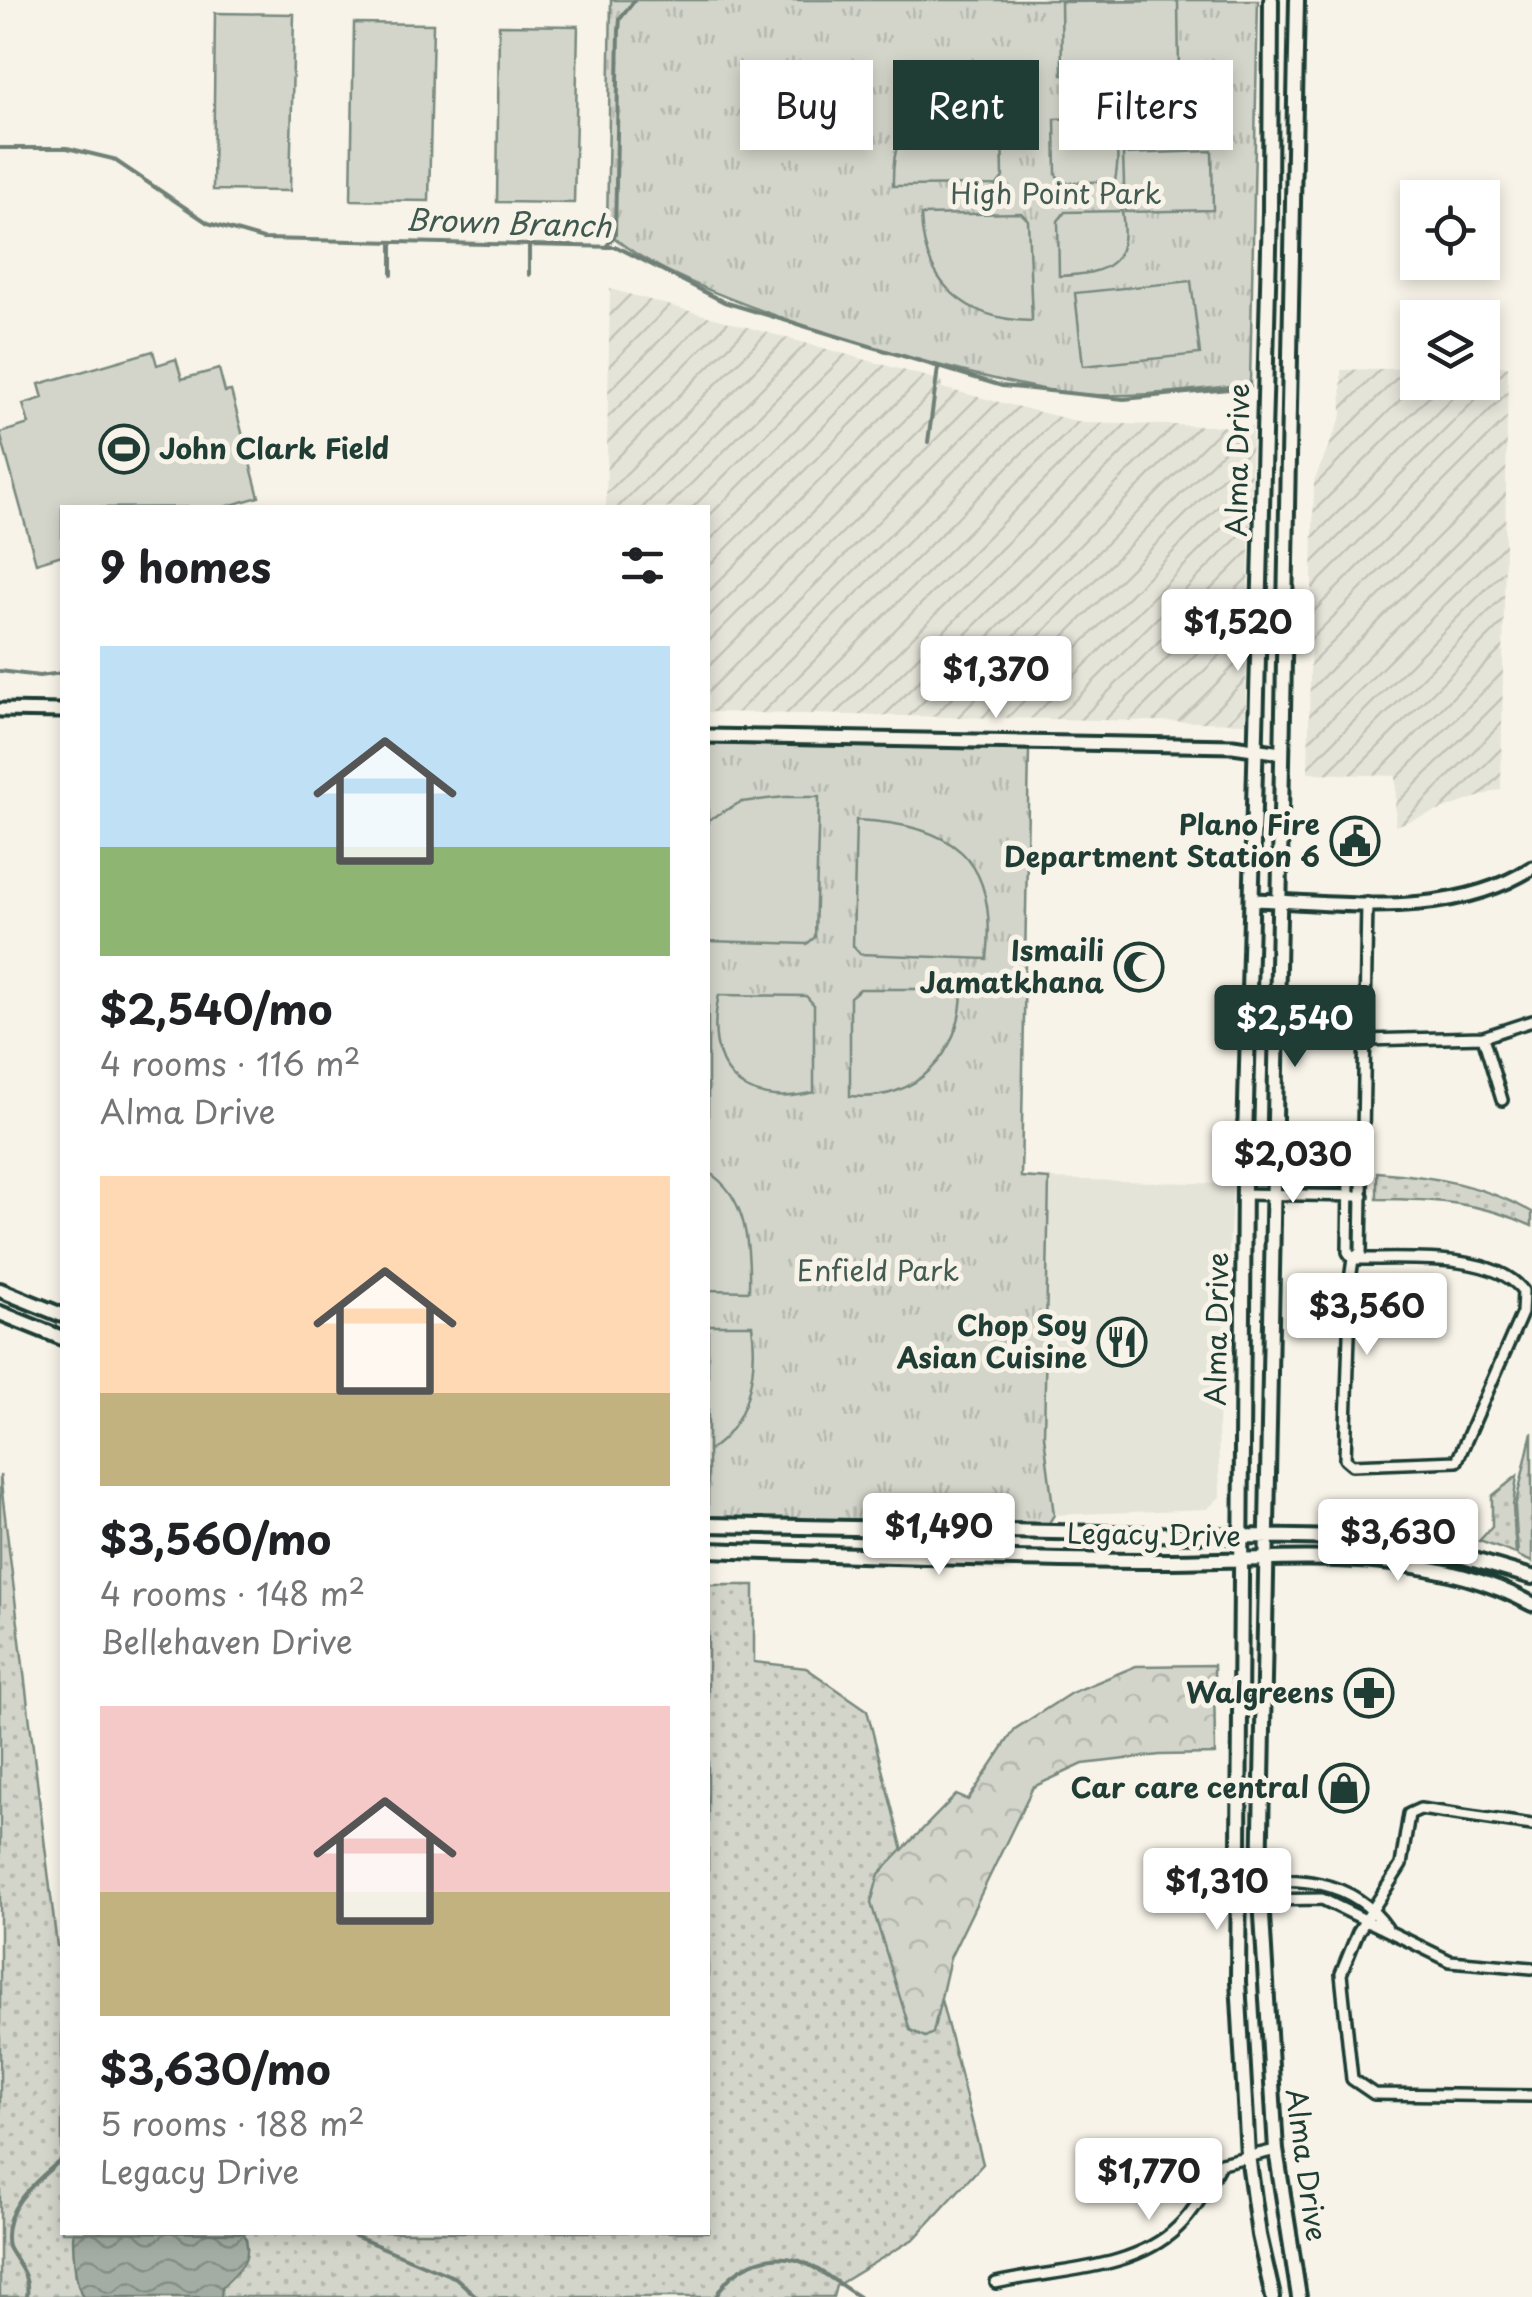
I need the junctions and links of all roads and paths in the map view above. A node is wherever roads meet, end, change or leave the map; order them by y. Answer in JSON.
{"nodes":[{"id":1,"x":1271,"y":0,"type":"edge"},
{"id":2,"x":1298,"y":0,"type":"edge"},
{"id":3,"x":1286,"y":494,"type":"junction"},
{"id":4,"x":1263,"y":496,"type":"junction"},
{"id":5,"x":0,"y":710,"type":"edge"},
{"id":6,"x":60,"y":711,"type":"edge"},
{"id":7,"x":710,"y":736,"type":"edge"},
{"id":8,"x":1258,"y":749,"type":"junction"},
{"id":9,"x":1280,"y":753,"type":"junction"},
{"id":10,"x":1532,"y":868,"type":"edge"},
{"id":11,"x":1254,"y":900,"type":"junction"},
{"id":12,"x":1276,"y":901,"type":"junction"},
{"id":13,"x":1367,"y":903,"type":"junction"},
{"id":14,"x":1532,"y":1021,"type":"edge"},
{"id":15,"x":1483,"y":1037,"type":"junction"},
{"id":16,"x":1364,"y":1040,"type":"junction"},
{"id":17,"x":1502,"y":1100,"type":"dead end"},
{"id":18,"x":1244,"y":1177,"type":"junction"},
{"id":19,"x":1272,"y":1178,"type":"junction"},
{"id":20,"x":1349,"y":1180,"type":"junction"},
{"id":21,"x":1363,"y":1180,"type":"junction"},
{"id":22,"x":1244,"y":1194,"type":"junction"},
{"id":23,"x":1272,"y":1194,"type":"junction"},
{"id":24,"x":1349,"y":1196,"type":"junction"},
{"id":25,"x":1363,"y":1196,"type":"junction"},
{"id":26,"x":1353,"y":1259,"type":"junction"},
{"id":27,"x":0,"y":1290,"type":"edge"},
{"id":28,"x":0,"y":1313,"type":"edge"},
{"id":29,"x":60,"y":1314,"type":"edge"},
{"id":30,"x":1270,"y":1326,"type":"junction"},
{"id":31,"x":1242,"y":1328,"type":"junction"},
{"id":32,"x":46,"y":1330,"type":"junction"},
{"id":33,"x":60,"y":1337,"type":"edge"},
{"id":34,"x":710,"y":1525,"type":"edge"},
{"id":35,"x":878,"y":1530,"type":"junction"},
{"id":36,"x":1058,"y":1533,"type":"junction"},
{"id":37,"x":1268,"y":1535,"type":"junction"},
{"id":38,"x":1240,"y":1536,"type":"junction"},
{"id":39,"x":710,"y":1550,"type":"edge"},
{"id":40,"x":880,"y":1556,"type":"junction"},
{"id":41,"x":1058,"y":1559,"type":"junction"},
{"id":42,"x":1238,"y":1561,"type":"junction"},
{"id":43,"x":1486,"y":1561,"type":"junction"},
{"id":44,"x":1266,"y":1562,"type":"junction"},
{"id":45,"x":1532,"y":1576,"type":"edge"},
{"id":46,"x":1478,"y":1579,"type":"junction"},
{"id":47,"x":1532,"y":1604,"type":"edge"},
{"id":48,"x":1241,"y":1748,"type":"junction"},
{"id":49,"x":1264,"y":1748,"type":"junction"},
{"id":50,"x":1532,"y":1825,"type":"edge"},
{"id":51,"x":1260,"y":1882,"type":"junction"},
{"id":52,"x":1239,"y":1888,"type":"junction"},
{"id":53,"x":1260,"y":1900,"type":"junction"},
{"id":54,"x":1373,"y":1908,"type":"junction"},
{"id":55,"x":1364,"y":1922,"type":"junction"},
{"id":56,"x":1387,"y":1928,"type":"junction"},
{"id":57,"x":1532,"y":1968,"type":"edge"},
{"id":58,"x":1532,"y":2096,"type":"edge"},
{"id":59,"x":1276,"y":2150,"type":"junction"},
{"id":60,"x":1248,"y":2155,"type":"junction"},
{"id":61,"x":996,"y":2283,"type":"dead end"},
{"id":62,"x":1273,"y":2297,"type":"edge"},
{"id":63,"x":1299,"y":2297,"type":"edge"}],
"edges":[{"from":1,"to":4,"type":"main road","name":"Alma Drive"},
{"from":2,"to":3,"type":"main road","name":"Alma Drive"},
{"from":3,"to":4,"type":"main road"},
{"from":3,"to":9,"type":"main road","name":"Alma Drive"},
{"from":4,"to":8,"type":"main road","name":"Alma Drive"},
{"from":5,"to":6,"type":"street"},
{"from":7,"to":8,"type":"street"},
{"from":8,"to":9,"type":"street"},
{"from":8,"to":11,"type":"main road","name":"Alma Drive"},
{"from":9,"to":12,"type":"main road","name":"Alma Drive"},
{"from":10,"to":13,"type":"street"},
{"from":11,"to":12,"type":"street"},
{"from":11,"to":18,"type":"main road","name":"Alma Drive"},
{"from":12,"to":13,"type":"street"},
{"from":12,"to":19,"type":"main road","name":"Alma Drive"},
{"from":13,"to":16,"type":"street"},
{"from":14,"to":15,"type":"street"},
{"from":15,"to":16,"type":"street"},
{"from":15,"to":17,"type":"street"},
{"from":16,"to":21,"type":"street"},
{"from":18,"to":19,"type":"street"},
{"from":18,"to":22,"type":"main road","name":"Alma Drive"},
{"from":19,"to":20,"type":"street"},
{"from":19,"to":23,"type":"main road","name":"Alma Drive"},
{"from":20,"to":21,"type":"street"},
{"from":20,"to":24,"type":"street"},
{"from":21,"to":25,"type":"street"},
{"from":22,"to":23,"type":"street"},
{"from":22,"to":31,"type":"main road","name":"Alma Drive"},
{"from":23,"to":24,"type":"street"},
{"from":23,"to":30,"type":"main road","name":"Alma Drive"},
{"from":24,"to":25,"type":"street"},
{"from":24,"to":26,"type":"street"},
{"from":25,"to":26,"type":"street"},
{"from":26,"to":26,"type":"street"},
{"from":27,"to":29,"type":"main road"},
{"from":28,"to":32,"type":"main road"},
{"from":29,"to":32,"type":"main road"},
{"from":30,"to":31,"type":"main road"},
{"from":30,"to":37,"type":"main road","name":"Alma Drive"},
{"from":31,"to":38,"type":"main road","name":"Alma Drive"},
{"from":32,"to":33,"type":"main road"},
{"from":34,"to":35,"type":"main road","name":"Legacy Drive"},
{"from":35,"to":36,"type":"main road","name":"Legacy Drive"},
{"from":35,"to":40,"type":"main road"},
{"from":36,"to":38,"type":"main road","name":"Legacy Drive"},
{"from":36,"to":41,"type":"main road"},
{"from":37,"to":38,"type":"main road","name":"Legacy Drive"},
{"from":37,"to":43,"type":"main road","name":"Legacy Drive"},
{"from":37,"to":44,"type":"main road","name":"Alma Drive"},
{"from":38,"to":42,"type":"main road","name":"Alma Drive"},
{"from":39,"to":40,"type":"main road","name":"Legacy Drive"},
{"from":40,"to":41,"type":"main road","name":"Legacy Drive"},
{"from":41,"to":42,"type":"main road","name":"Legacy Drive"},
{"from":42,"to":44,"type":"main road","name":"Legacy Drive"},
{"from":42,"to":48,"type":"main road","name":"Alma Drive"},
{"from":43,"to":45,"type":"main road","name":"Legacy Drive"},
{"from":43,"to":46,"type":"main road"},
{"from":44,"to":46,"type":"main road","name":"Legacy Drive"},
{"from":44,"to":49,"type":"main road","name":"Alma Drive"},
{"from":46,"to":47,"type":"main road","name":"Legacy Drive"},
{"from":48,"to":49,"type":"main road"},
{"from":48,"to":52,"type":"main road","name":"Alma Drive"},
{"from":49,"to":51,"type":"main road","name":"Alma Drive"},
{"from":50,"to":54,"type":"street"},
{"from":51,"to":52,"type":"street"},
{"from":51,"to":53,"type":"main road","name":"Alma Drive"},
{"from":51,"to":54,"type":"street"},
{"from":52,"to":53,"type":"street"},
{"from":52,"to":60,"type":"main road","name":"Alma Drive"},
{"from":53,"to":55,"type":"street"},
{"from":53,"to":59,"type":"main road","name":"Alma Drive"},
{"from":54,"to":55,"type":"street"},
{"from":54,"to":56,"type":"street"},
{"from":55,"to":56,"type":"street"},
{"from":55,"to":58,"type":"street"},
{"from":56,"to":57,"type":"street"},
{"from":59,"to":60,"type":"street"},
{"from":59,"to":63,"type":"main road","name":"Alma Drive"},
{"from":60,"to":61,"type":"street"},
{"from":60,"to":62,"type":"main road","name":"Alma Drive"}]}
